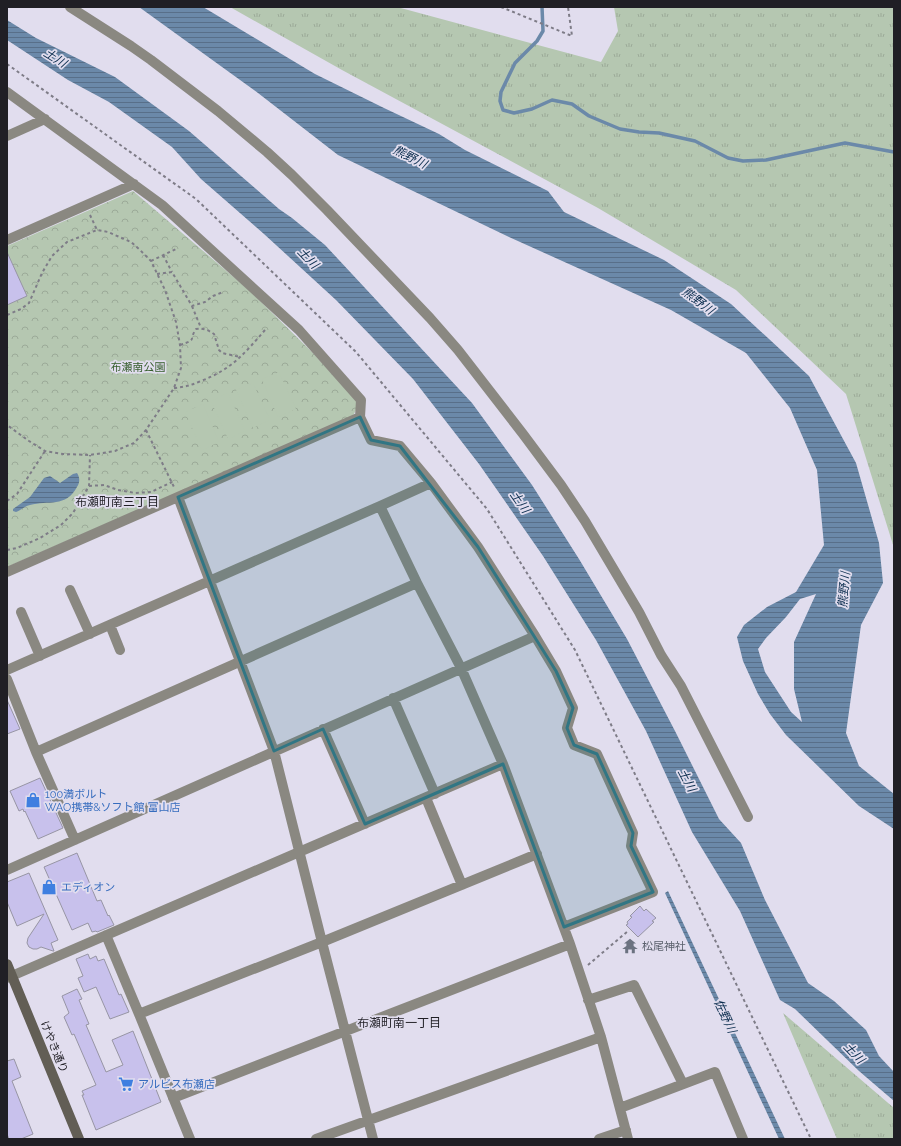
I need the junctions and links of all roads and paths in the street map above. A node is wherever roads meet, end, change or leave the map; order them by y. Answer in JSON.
{"nodes":[{"id":1,"x":70,"y":7,"type":"edge"},
{"id":2,"x":501,"y":7,"type":"edge"},
{"id":3,"x":568,"y":7,"type":"edge"},
{"id":4,"x":7,"y":64,"type":"edge"},
{"id":5,"x":7,"y":92,"type":"edge"},
{"id":6,"x":45,"y":119,"type":"junction"},
{"id":7,"x":7,"y":136,"type":"edge"},
{"id":8,"x":134,"y":184,"type":"junction"},
{"id":9,"x":86,"y":205,"type":"junction"},
{"id":10,"x":97,"y":230,"type":"junction"},
{"id":11,"x":7,"y":240,"type":"edge"},
{"id":12,"x":176,"y":249,"type":"dead end"},
{"id":13,"x":164,"y":255,"type":"junction"},
{"id":14,"x":151,"y":260,"type":"junction"},
{"id":15,"x":172,"y":272,"type":"junction"},
{"id":16,"x":157,"y":274,"type":"junction"},
{"id":17,"x":223,"y":292,"type":"dead end"},
{"id":18,"x":192,"y":306,"type":"junction"},
{"id":19,"x":7,"y":315,"type":"edge"},
{"id":20,"x":201,"y":328,"type":"junction"},
{"id":21,"x":265,"y":330,"type":"dead end"},
{"id":22,"x":180,"y":345,"type":"junction"},
{"id":23,"x":240,"y":357,"type":"junction"},
{"id":24,"x":174,"y":388,"type":"junction"},
{"id":25,"x":360,"y":417,"type":"junction"},
{"id":26,"x":7,"y":425,"type":"edge"},
{"id":27,"x":146,"y":430,"type":"junction"},
{"id":28,"x":45,"y":451,"type":"junction"},
{"id":29,"x":90,"y":455,"type":"junction"},
{"id":30,"x":431,"y":483,"type":"junction"},
{"id":31,"x":90,"y":486,"type":"junction"},
{"id":32,"x":178,"y":497,"type":"junction"},
{"id":33,"x":7,"y":502,"type":"edge"},
{"id":34,"x":380,"y":506,"type":"junction"},
{"id":35,"x":7,"y":550,"type":"edge"},
{"id":36,"x":7,"y":572,"type":"edge"},
{"id":37,"x":210,"y":581,"type":"junction"},
{"id":38,"x":417,"y":583,"type":"junction"},
{"id":39,"x":70,"y":590,"type":"dead end"},
{"id":40,"x":21,"y":612,"type":"dead end"},
{"id":41,"x":110,"y":625,"type":"junction"},
{"id":42,"x":90,"y":634,"type":"junction"},
{"id":43,"x":535,"y":636,"type":"junction"},
{"id":44,"x":120,"y":650,"type":"dead end"},
{"id":45,"x":40,"y":656,"type":"junction"},
{"id":46,"x":240,"y":662,"type":"junction"},
{"id":47,"x":461,"y":668,"type":"junction"},
{"id":48,"x":7,"y":670,"type":"edge"},
{"id":49,"x":7,"y":679,"type":"edge"},
{"id":50,"x":393,"y":698,"type":"junction"},
{"id":51,"x":323,"y":729,"type":"junction"},
{"id":52,"x":274,"y":751,"type":"junction"},
{"id":53,"x":36,"y":752,"type":"junction"},
{"id":54,"x":503,"y":764,"type":"junction"},
{"id":55,"x":435,"y":794,"type":"junction"},
{"id":56,"x":426,"y":798,"type":"junction"},
{"id":57,"x":748,"y":817,"type":"dead end"},
{"id":58,"x":365,"y":824,"type":"junction"},
{"id":59,"x":75,"y":840,"type":"junction"},
{"id":60,"x":300,"y":852,"type":"junction"},
{"id":61,"x":537,"y":854,"type":"junction"},
{"id":62,"x":7,"y":870,"type":"edge"},
{"id":63,"x":462,"y":885,"type":"junction"},
{"id":64,"x":564,"y":927,"type":"junction"},
{"id":65,"x":628,"y":931,"type":"dead end"},
{"id":66,"x":106,"y":935,"type":"junction"},
{"id":67,"x":322,"y":942,"type":"junction"},
{"id":68,"x":570,"y":944,"type":"junction"},
{"id":69,"x":7,"y":964,"type":"edge"},
{"id":70,"x":579,"y":973,"type":"junction"},
{"id":71,"x":9,"y":977,"type":"edge"},
{"id":72,"x":588,"y":1000,"type":"junction"},
{"id":73,"x":139,"y":1014,"type":"junction"},
{"id":74,"x":345,"y":1031,"type":"junction"},
{"id":75,"x":601,"y":1037,"type":"junction"},
{"id":76,"x":683,"y":1084,"type":"junction"},
{"id":77,"x":173,"y":1098,"type":"junction"},
{"id":78,"x":620,"y":1108,"type":"junction"},
{"id":79,"x":368,"y":1120,"type":"junction"},
{"id":80,"x":627,"y":1134,"type":"edge"},
{"id":81,"x":79,"y":1139,"type":"edge"},
{"id":82,"x":190,"y":1139,"type":"edge"},
{"id":83,"x":316,"y":1139,"type":"edge"},
{"id":84,"x":373,"y":1139,"type":"edge"},
{"id":85,"x":599,"y":1139,"type":"edge"},
{"id":86,"x":743,"y":1139,"type":"edge"},
{"id":87,"x":811,"y":1139,"type":"edge"}],
"edges":[{"from":1,"to":57,"type":"street"},
{"from":2,"to":3,"type":"path"},
{"from":4,"to":87,"type":"path"},
{"from":5,"to":6,"type":"street"},
{"from":6,"to":7,"type":"street"},
{"from":6,"to":8,"type":"street"},
{"from":8,"to":9,"type":"street"},
{"from":8,"to":25,"type":"street"},
{"from":9,"to":10,"type":"path"},
{"from":9,"to":11,"type":"street"},
{"from":10,"to":14,"type":"path"},
{"from":10,"to":19,"type":"path"},
{"from":12,"to":13,"type":"path"},
{"from":13,"to":14,"type":"path"},
{"from":13,"to":15,"type":"path"},
{"from":14,"to":16,"type":"path"},
{"from":15,"to":16,"type":"path"},
{"from":15,"to":18,"type":"path"},
{"from":16,"to":22,"type":"path"},
{"from":17,"to":18,"type":"path"},
{"from":18,"to":20,"type":"path"},
{"from":20,"to":22,"type":"path"},
{"from":20,"to":23,"type":"path"},
{"from":21,"to":23,"type":"path"},
{"from":22,"to":24,"type":"path"},
{"from":23,"to":24,"type":"path"},
{"from":24,"to":27,"type":"path"},
{"from":25,"to":30,"type":"street"},
{"from":25,"to":32,"type":"street"},
{"from":26,"to":28,"type":"path"},
{"from":27,"to":29,"type":"path"},
{"from":27,"to":31,"type":"path"},
{"from":28,"to":29,"type":"path"},
{"from":28,"to":33,"type":"path"},
{"from":29,"to":31,"type":"path"},
{"from":30,"to":34,"type":"street"},
{"from":30,"to":43,"type":"street"},
{"from":31,"to":35,"type":"path"},
{"from":32,"to":36,"type":"street"},
{"from":32,"to":37,"type":"street"},
{"from":34,"to":37,"type":"street"},
{"from":34,"to":38,"type":"street"},
{"from":37,"to":41,"type":"street"},
{"from":37,"to":46,"type":"street"},
{"from":38,"to":46,"type":"street"},
{"from":38,"to":47,"type":"street"},
{"from":39,"to":42,"type":"street"},
{"from":40,"to":45,"type":"street"},
{"from":41,"to":42,"type":"street"},
{"from":41,"to":44,"type":"street"},
{"from":42,"to":45,"type":"street"},
{"from":43,"to":47,"type":"street"},
{"from":43,"to":64,"type":"street"},
{"from":45,"to":48,"type":"street"},
{"from":46,"to":52,"type":"street"},
{"from":46,"to":53,"type":"street"},
{"from":47,"to":50,"type":"street"},
{"from":47,"to":54,"type":"street"},
{"from":49,"to":53,"type":"street"},
{"from":50,"to":51,"type":"street"},
{"from":50,"to":55,"type":"street"},
{"from":51,"to":52,"type":"street"},
{"from":51,"to":58,"type":"street"},
{"from":52,"to":59,"type":"street"},
{"from":52,"to":60,"type":"street"},
{"from":53,"to":59,"type":"street"},
{"from":54,"to":55,"type":"street"},
{"from":54,"to":61,"type":"street"},
{"from":55,"to":56,"type":"street"},
{"from":56,"to":58,"type":"street"},
{"from":56,"to":63,"type":"street"},
{"from":58,"to":60,"type":"street"},
{"from":59,"to":62,"type":"street"},
{"from":60,"to":66,"type":"street"},
{"from":60,"to":67,"type":"street"},
{"from":61,"to":63,"type":"street"},
{"from":61,"to":64,"type":"street"},
{"from":63,"to":67,"type":"street"},
{"from":64,"to":68,"type":"street"},
{"from":65,"to":70,"type":"path"},
{"from":66,"to":71,"type":"street"},
{"from":66,"to":73,"type":"street"},
{"from":67,"to":73,"type":"street"},
{"from":67,"to":74,"type":"street"},
{"from":68,"to":70,"type":"street"},
{"from":68,"to":74,"type":"street"},
{"from":69,"to":71,"type":"street","name":"けやき通り"},
{"from":70,"to":72,"type":"street"},
{"from":71,"to":81,"type":"street","name":"けやき通り"},
{"from":72,"to":75,"type":"street"},
{"from":72,"to":76,"type":"street"},
{"from":73,"to":77,"type":"street"},
{"from":74,"to":77,"type":"street"},
{"from":74,"to":79,"type":"street"},
{"from":75,"to":78,"type":"street"},
{"from":75,"to":79,"type":"street"},
{"from":76,"to":78,"type":"street"},
{"from":76,"to":86,"type":"street"},
{"from":77,"to":82,"type":"street"},
{"from":78,"to":80,"type":"street"},
{"from":79,"to":83,"type":"street"},
{"from":79,"to":84,"type":"street"},
{"from":80,"to":85,"type":"street"}]}
